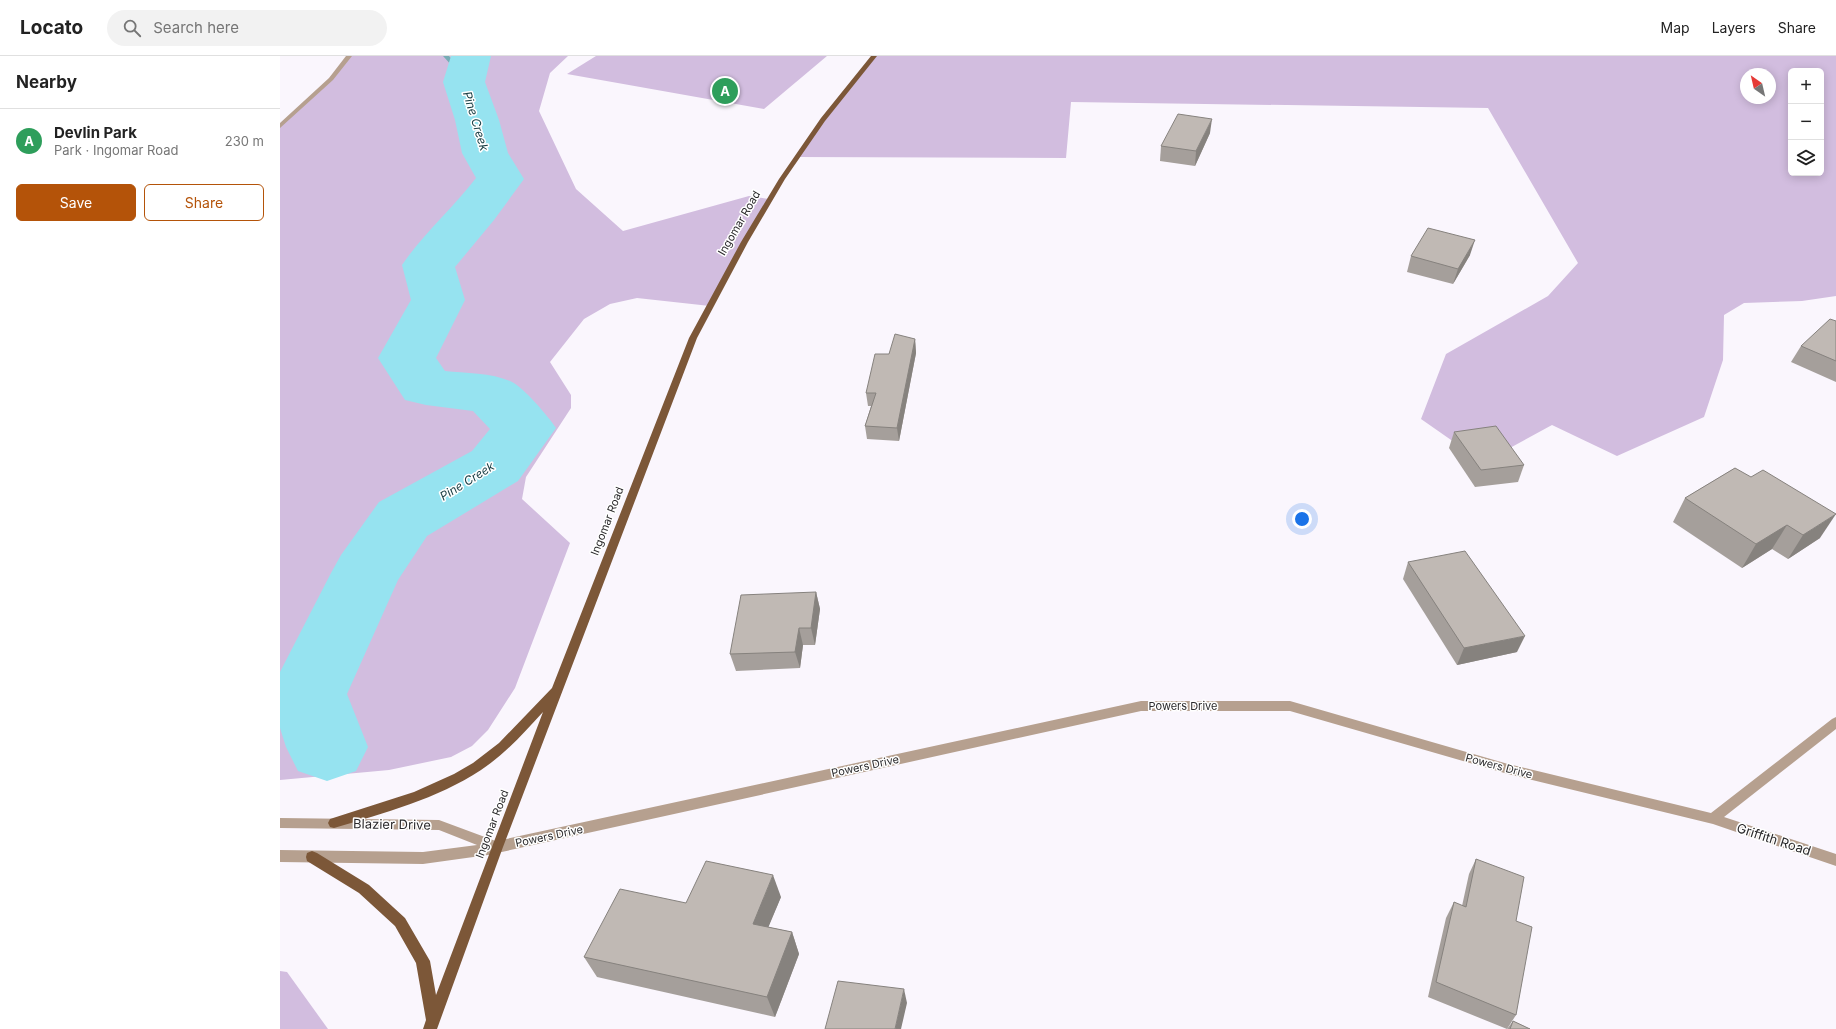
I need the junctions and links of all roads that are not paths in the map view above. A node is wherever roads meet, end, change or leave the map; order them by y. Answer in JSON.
{"nodes":[{"id":1,"x":349,"y":56,"type":"edge"},
{"id":2,"x":874,"y":56,"type":"edge"},
{"id":3,"x":280,"y":126,"type":"edge"},
{"id":4,"x":558,"y":689,"type":"junction"},
{"id":5,"x":1836,"y":722,"type":"edge"},
{"id":6,"x":1713,"y":819,"type":"junction"},
{"id":7,"x":280,"y":823,"type":"edge"},
{"id":8,"x":334,"y":823,"type":"junction"},
{"id":9,"x":497,"y":847,"type":"junction"},
{"id":10,"x":280,"y":856,"type":"edge"},
{"id":11,"x":312,"y":857,"type":"junction"},
{"id":12,"x":1836,"y":860,"type":"edge"},
{"id":13,"x":432,"y":1024,"type":"edge"}],
"edges":[{"from":1,"to":3,"type":"street"},
{"from":2,"to":4,"type":"main road","name":"Ingomar Road"},
{"from":4,"to":8,"type":"main road"},
{"from":4,"to":9,"type":"main road","name":"Ingomar Road"},
{"from":5,"to":6,"type":"street"},
{"from":6,"to":9,"type":"street","name":"Powers Drive"},
{"from":6,"to":12,"type":"street","name":"Griffith Road"},
{"from":7,"to":8,"type":"street","name":"Blazier Drive"},
{"from":8,"to":9,"type":"street","name":"Blazier Drive"},
{"from":9,"to":11,"type":"street"},
{"from":9,"to":13,"type":"main road","name":"Ingomar Road"},
{"from":10,"to":11,"type":"street"},
{"from":11,"to":13,"type":"main road"}]}
